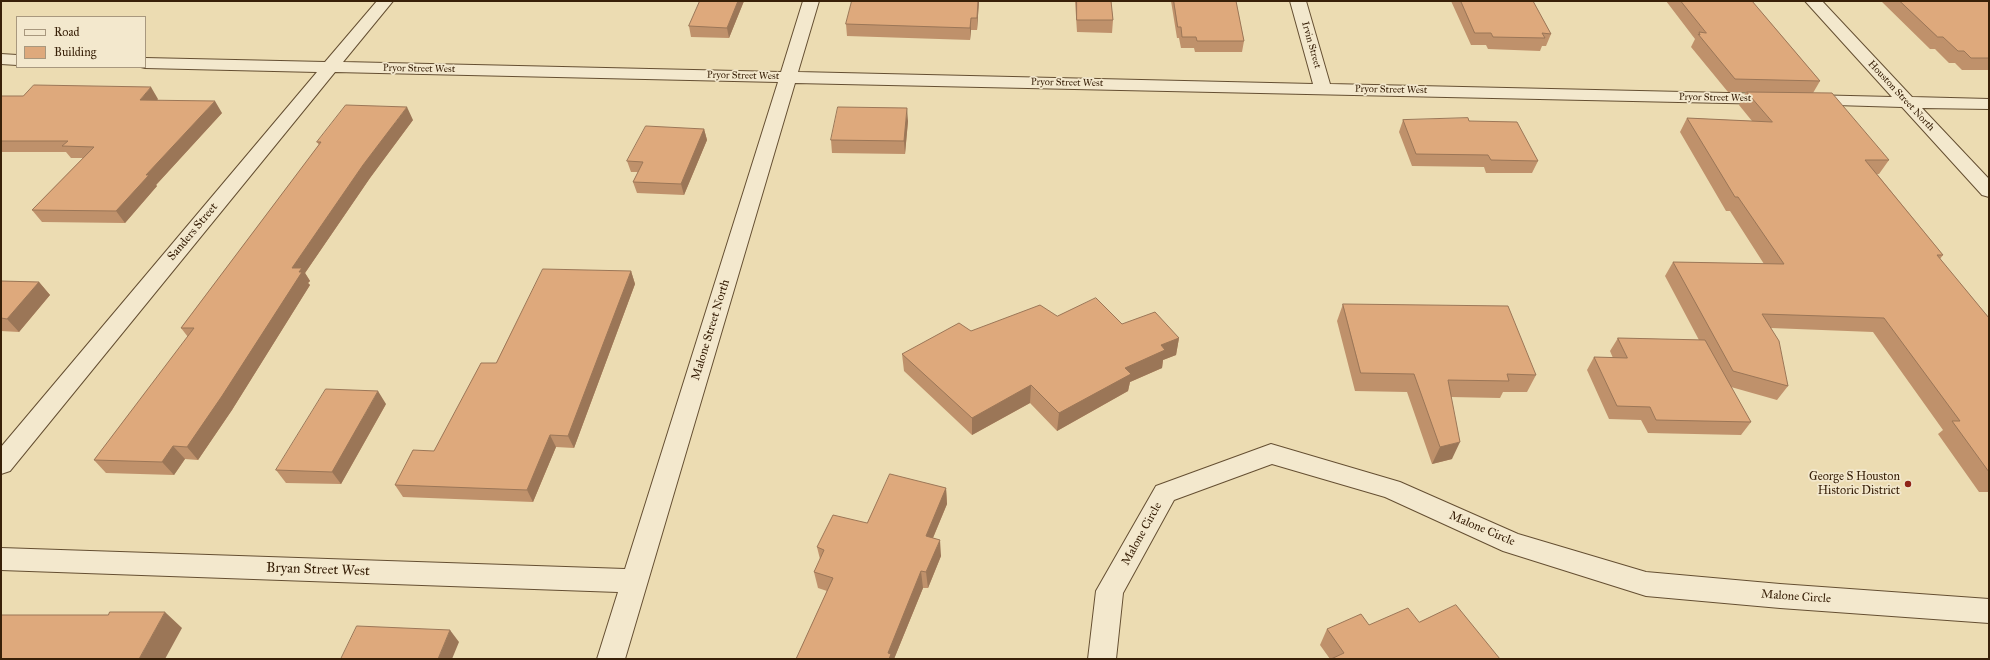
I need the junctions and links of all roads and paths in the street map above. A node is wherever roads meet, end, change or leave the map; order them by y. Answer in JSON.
{"nodes":[{"id":1,"x":385,"y":1,"type":"edge"},
{"id":2,"x":811,"y":1,"type":"edge"},
{"id":3,"x":1298,"y":1,"type":"edge"},
{"id":4,"x":1813,"y":1,"type":"edge"},
{"id":5,"x":1,"y":59,"type":"edge"},
{"id":6,"x":16,"y":60,"type":"edge"},
{"id":7,"x":146,"y":63,"type":"edge"},
{"id":8,"x":330,"y":67,"type":"junction"},
{"id":9,"x":788,"y":77,"type":"junction"},
{"id":10,"x":1323,"y":89,"type":"junction"},
{"id":11,"x":1906,"y":102,"type":"junction"},
{"id":12,"x":1989,"y":104,"type":"edge"},
{"id":13,"x":1989,"y":192,"type":"edge"},
{"id":14,"x":1,"y":464,"type":"edge"},
{"id":15,"x":1,"y":559,"type":"edge"},
{"id":16,"x":634,"y":581,"type":"junction"},
{"id":17,"x":1989,"y":611,"type":"edge"},
{"id":18,"x":611,"y":659,"type":"edge"},
{"id":19,"x":1102,"y":659,"type":"edge"}],
"edges":[{"from":1,"to":8,"type":"street","name":"Sanders Street"},
{"from":2,"to":9,"type":"street","name":"Malone Street North"},
{"from":3,"to":10,"type":"street","name":"Irvin Street"},
{"from":4,"to":11,"type":"street","name":"Houston Street North"},
{"from":5,"to":6,"type":"street"},
{"from":7,"to":8,"type":"street","name":"Pryor Street West"},
{"from":8,"to":9,"type":"street","name":"Pryor Street West"},
{"from":8,"to":14,"type":"street","name":"Sanders Street"},
{"from":9,"to":10,"type":"street","name":"Pryor Street West"},
{"from":9,"to":16,"type":"street","name":"Malone Street North"},
{"from":10,"to":11,"type":"street","name":"Pryor Street West"},
{"from":11,"to":12,"type":"street","name":"Pryor Street West"},
{"from":11,"to":13,"type":"street","name":"Houston Street North"},
{"from":15,"to":16,"type":"street","name":"Bryan Street West"},
{"from":16,"to":18,"type":"street","name":"Malone Street North"},
{"from":17,"to":19,"type":"street","name":"Malone Circle"}]}
